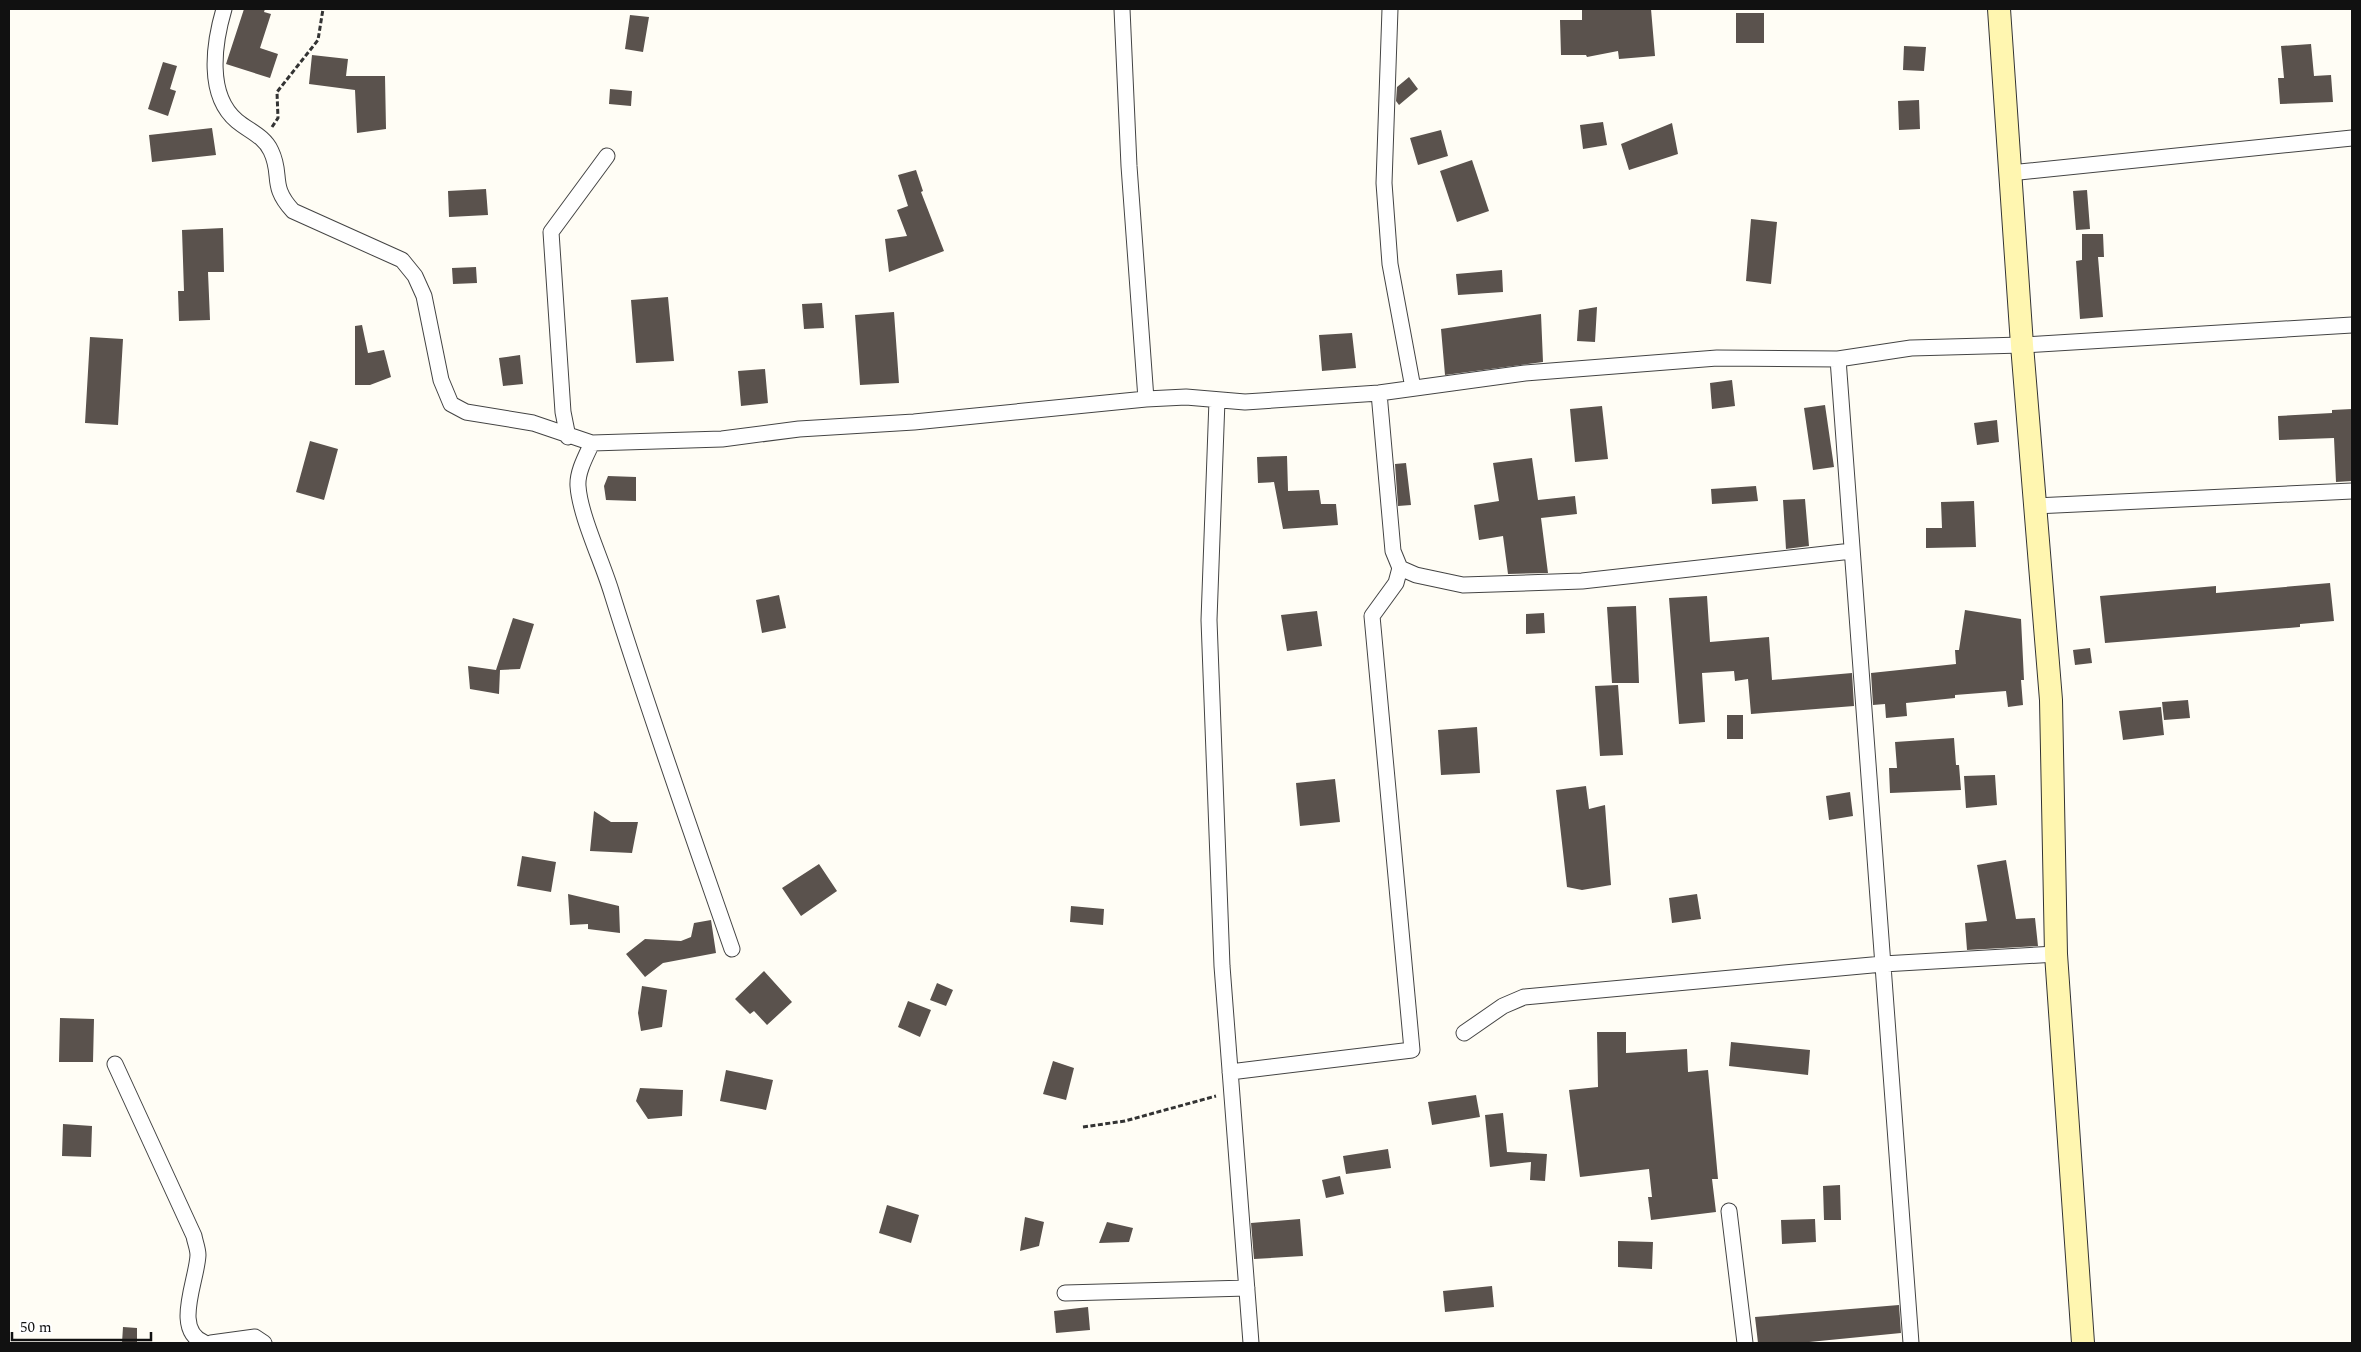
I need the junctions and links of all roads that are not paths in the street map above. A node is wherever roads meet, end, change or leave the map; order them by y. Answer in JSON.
{"nodes":[{"id":1,"x":224,"y":9,"type":"edge"},
{"id":2,"x":1122,"y":9,"type":"edge"},
{"id":3,"x":1390,"y":9,"type":"edge"},
{"id":4,"x":1999,"y":9,"type":"edge"},
{"id":5,"x":2352,"y":138,"type":"edge"},
{"id":6,"x":607,"y":156,"type":"dead end"},
{"id":7,"x":2010,"y":173,"type":"junction"},
{"id":8,"x":2352,"y":325,"type":"edge"},
{"id":9,"x":2022,"y":345,"type":"junction"},
{"id":10,"x":1838,"y":359,"type":"junction"},
{"id":11,"x":1413,"y":388,"type":"junction"},
{"id":12,"x":1378,"y":393,"type":"junction"},
{"id":13,"x":1146,"y":399,"type":"junction"},
{"id":14,"x":1217,"y":400,"type":"junction"},
{"id":15,"x":568,"y":437,"type":"junction"},
{"id":16,"x":592,"y":443,"type":"junction"},
{"id":17,"x":2352,"y":491,"type":"edge"},
{"id":18,"x":2035,"y":506,"type":"junction"},
{"id":19,"x":1852,"y":551,"type":"junction"},
{"id":20,"x":1400,"y":568,"type":"junction"},
{"id":21,"x":732,"y":949,"type":"dead end"},
{"id":22,"x":2056,"y":954,"type":"junction"},
{"id":23,"x":1883,"y":964,"type":"junction"},
{"id":24,"x":1464,"y":1033,"type":"dead end"},
{"id":25,"x":115,"y":1064,"type":"dead end"},
{"id":26,"x":1230,"y":1072,"type":"junction"},
{"id":27,"x":1729,"y":1211,"type":"dead end"},
{"id":28,"x":1247,"y":1288,"type":"junction"},
{"id":29,"x":1066,"y":1293,"type":"dead end"},
{"id":30,"x":205,"y":1343,"type":"edge"},
{"id":31,"x":211,"y":1343,"type":"edge"},
{"id":32,"x":264,"y":1343,"type":"edge"},
{"id":33,"x":1251,"y":1343,"type":"edge"},
{"id":34,"x":1745,"y":1343,"type":"edge"},
{"id":35,"x":1911,"y":1343,"type":"edge"},
{"id":36,"x":2083,"y":1343,"type":"edge"}],
"edges":[{"from":1,"to":15,"type":"street"},
{"from":2,"to":13,"type":"street"},
{"from":3,"to":11,"type":"street"},
{"from":4,"to":7,"type":"main road"},
{"from":5,"to":7,"type":"street"},
{"from":6,"to":15,"type":"street"},
{"from":7,"to":9,"type":"main road"},
{"from":8,"to":9,"type":"street"},
{"from":9,"to":10,"type":"street"},
{"from":9,"to":18,"type":"main road"},
{"from":10,"to":11,"type":"street"},
{"from":10,"to":19,"type":"street"},
{"from":11,"to":12,"type":"street"},
{"from":12,"to":14,"type":"street"},
{"from":12,"to":20,"type":"street"},
{"from":13,"to":14,"type":"street"},
{"from":13,"to":16,"type":"street"},
{"from":14,"to":26,"type":"street"},
{"from":15,"to":16,"type":"street"},
{"from":16,"to":21,"type":"street"},
{"from":17,"to":18,"type":"street"},
{"from":18,"to":22,"type":"main road"},
{"from":19,"to":20,"type":"street"},
{"from":19,"to":23,"type":"street"},
{"from":20,"to":26,"type":"street"},
{"from":22,"to":23,"type":"street"},
{"from":22,"to":36,"type":"main road"},
{"from":23,"to":24,"type":"street"},
{"from":23,"to":35,"type":"street"},
{"from":25,"to":30,"type":"street"},
{"from":26,"to":28,"type":"street"},
{"from":27,"to":34,"type":"street"},
{"from":28,"to":29,"type":"street"},
{"from":28,"to":33,"type":"street"},
{"from":31,"to":32,"type":"street"}]}
